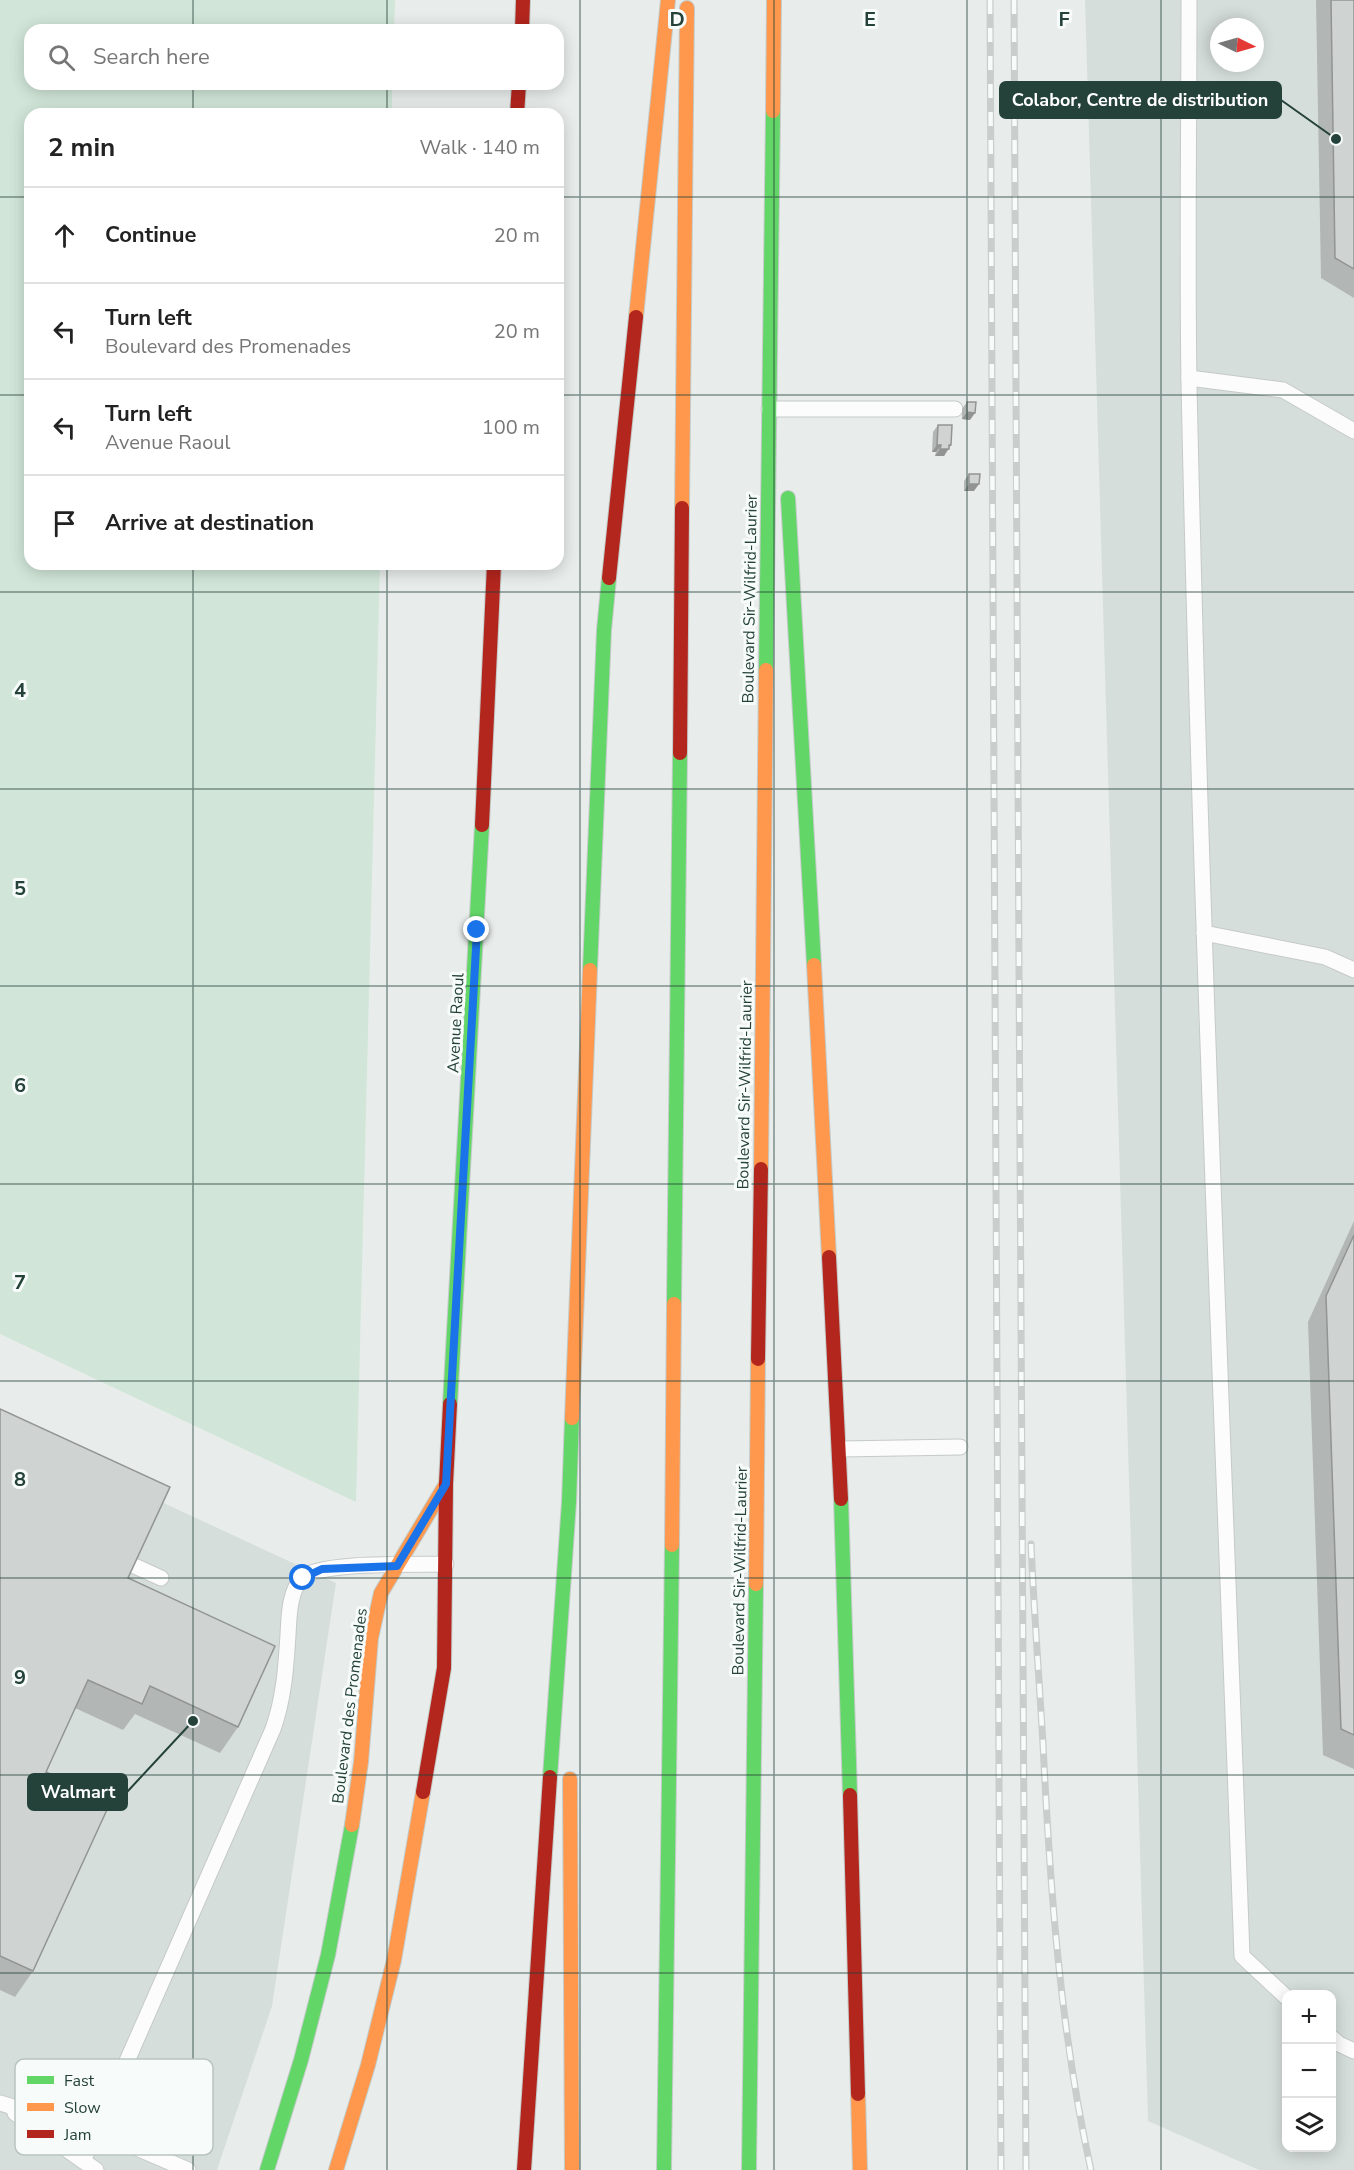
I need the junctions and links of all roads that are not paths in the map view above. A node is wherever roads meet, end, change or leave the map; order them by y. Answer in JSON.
{"nodes":[{"id":1,"x":523,"y":0,"type":"edge"},
{"id":2,"x":668,"y":0,"type":"edge"},
{"id":3,"x":687,"y":0,"type":"edge"},
{"id":4,"x":774,"y":0,"type":"edge"},
{"id":5,"x":1189,"y":0,"type":"edge"},
{"id":6,"x":522,"y":24,"type":"edge"},
{"id":7,"x":519,"y":90,"type":"edge"},
{"id":8,"x":517,"y":108,"type":"edge"},
{"id":9,"x":1189,"y":378,"type":"junction"},
{"id":10,"x":955,"y":409,"type":"dead end"},
{"id":11,"x":778,"y":413,"type":"junction"},
{"id":12,"x":1354,"y":431,"type":"edge"},
{"id":13,"x":787,"y":481,"type":"dead end"},
{"id":14,"x":494,"y":570,"type":"edge"},
{"id":15,"x":1204,"y":933,"type":"junction"},
{"id":16,"x":1354,"y":970,"type":"edge"},
{"id":17,"x":960,"y":1447,"type":"dead end"},
{"id":18,"x":840,"y":1449,"type":"junction"},
{"id":19,"x":446,"y":1484,"type":"junction"},
{"id":20,"x":569,"y":1502,"type":"junction"},
{"id":21,"x":128,"y":1563,"type":"edge"},
{"id":22,"x":446,"y":1564,"type":"junction"},
{"id":23,"x":397,"y":1566,"type":"junction"},
{"id":24,"x":161,"y":1578,"type":"dead end"},
{"id":25,"x":570,"y":1693,"type":"dead end"},
{"id":26,"x":570,"y":1764,"type":"dead end"},
{"id":27,"x":1282,"y":1992,"type":"edge"},
{"id":28,"x":1336,"y":2041,"type":"edge"},
{"id":29,"x":1354,"y":2051,"type":"edge"},
{"id":30,"x":128,"y":2059,"type":"edge"},
{"id":31,"x":1,"y":2104,"type":"edge"},
{"id":32,"x":15,"y":2114,"type":"edge"},
{"id":33,"x":73,"y":2155,"type":"edge"},
{"id":34,"x":153,"y":2155,"type":"edge"},
{"id":35,"x":89,"y":2166,"type":"edge"},
{"id":36,"x":188,"y":2170,"type":"edge"},
{"id":37,"x":267,"y":2170,"type":"edge"},
{"id":38,"x":336,"y":2170,"type":"edge"},
{"id":39,"x":524,"y":2170,"type":"edge"},
{"id":40,"x":572,"y":2170,"type":"edge"},
{"id":41,"x":664,"y":2170,"type":"edge"},
{"id":42,"x":749,"y":2170,"type":"edge"},
{"id":43,"x":860,"y":2170,"type":"edge"}],
"edges":[{"from":1,"to":6,"type":"main road"},
{"from":2,"to":20,"type":"main road"},
{"from":3,"to":41,"type":"main road"},
{"from":4,"to":11,"type":"main road","name":"Boulevard Sir-Wilfrid-Laurier"},
{"from":5,"to":9,"type":"lane"},
{"from":7,"to":8,"type":"main road"},
{"from":9,"to":12,"type":"lane"},
{"from":9,"to":15,"type":"lane"},
{"from":10,"to":11,"type":"lane"},
{"from":11,"to":42,"type":"main road","name":"Boulevard Sir-Wilfrid-Laurier"},
{"from":13,"to":18,"type":"main road"},
{"from":14,"to":19,"type":"main road","name":"Avenue Raoul"},
{"from":15,"to":16,"type":"lane"},
{"from":15,"to":27,"type":"lane"},
{"from":17,"to":18,"type":"lane"},
{"from":18,"to":43,"type":"main road"},
{"from":19,"to":22,"type":"main road"},
{"from":19,"to":23,"type":"main road","name":"Boulevard des Promenades"},
{"from":20,"to":25,"type":"main road"},
{"from":20,"to":39,"type":"main road"},
{"from":21,"to":24,"type":"lane"},
{"from":22,"to":23,"type":"lane"},
{"from":22,"to":38,"type":"main road"},
{"from":23,"to":30,"type":"lane"},
{"from":23,"to":37,"type":"main road","name":"Boulevard des Promenades"},
{"from":26,"to":40,"type":"main road"},
{"from":28,"to":29,"type":"lane"},
{"from":31,"to":32,"type":"lane"},
{"from":33,"to":35,"type":"lane"},
{"from":34,"to":36,"type":"lane"}]}
